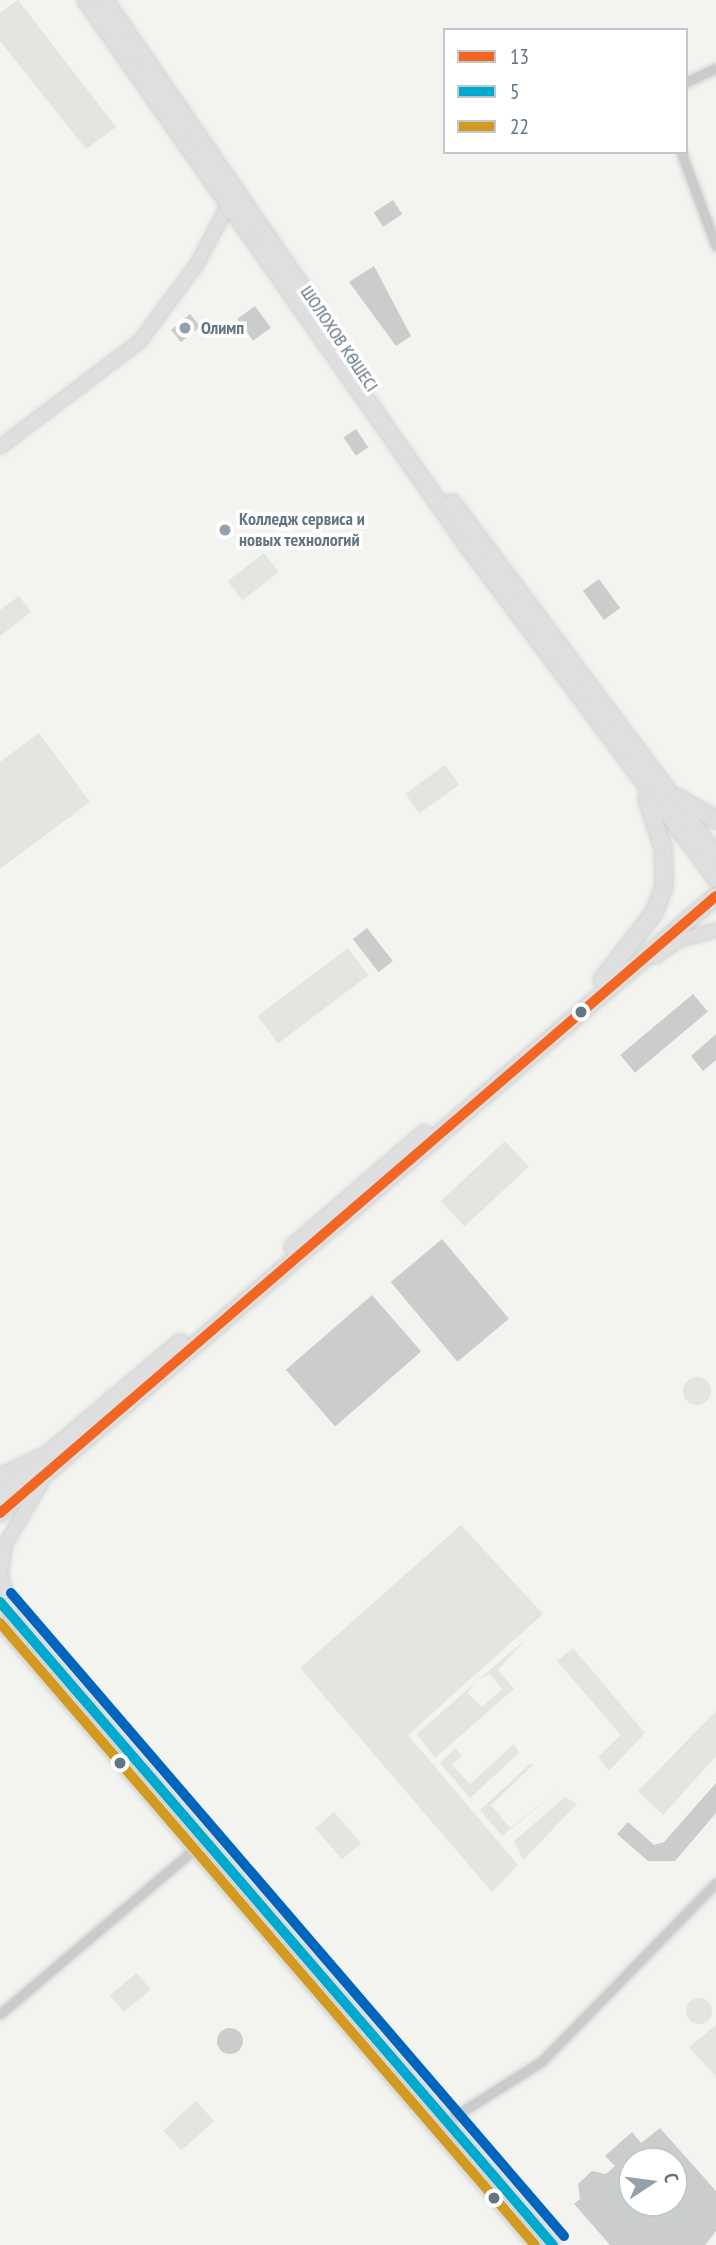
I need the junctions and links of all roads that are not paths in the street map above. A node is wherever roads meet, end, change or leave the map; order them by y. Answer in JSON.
{"nodes":[{"id":1,"x":86,"y":0,"type":"edge"},
{"id":2,"x":104,"y":0,"type":"edge"},
{"id":3,"x":716,"y":68,"type":"edge"},
{"id":4,"x":688,"y":81,"type":"edge"},
{"id":5,"x":682,"y":154,"type":"edge"},
{"id":6,"x":235,"y":199,"type":"junction"},
{"id":7,"x":714,"y":225,"type":"edge"},
{"id":8,"x":716,"y":246,"type":"edge"},
{"id":9,"x":0,"y":447,"type":"edge"},
{"id":10,"x":645,"y":779,"type":"junction"},
{"id":11,"x":716,"y":820,"type":"edge"},
{"id":12,"x":716,"y":856,"type":"edge"},
{"id":13,"x":716,"y":880,"type":"edge"},
{"id":14,"x":716,"y":896,"type":"edge"},
{"id":15,"x":716,"y":930,"type":"edge"},
{"id":16,"x":605,"y":984,"type":"junction"},
{"id":17,"x":55,"y":1457,"type":"junction"},
{"id":18,"x":0,"y":1476,"type":"edge"},
{"id":19,"x":0,"y":1495,"type":"edge"},
{"id":20,"x":0,"y":1513,"type":"edge"},
{"id":21,"x":0,"y":1602,"type":"edge"},
{"id":22,"x":21,"y":1626,"type":"junction"},
{"id":23,"x":3,"y":1628,"type":"edge"},
{"id":24,"x":203,"y":1841,"type":"junction"},
{"id":25,"x":193,"y":1850,"type":"junction"},
{"id":26,"x":716,"y":1883,"type":"edge"},
{"id":27,"x":0,"y":2014,"type":"edge"},
{"id":28,"x":445,"y":2122,"type":"junction"},
{"id":29,"x":436,"y":2133,"type":"junction"},
{"id":30,"x":535,"y":2245,"type":"edge"},
{"id":31,"x":553,"y":2245,"type":"edge"}],
"edges":[{"from":1,"to":6,"type":"highway","name":"ШОЛОХОВ КӨШЕСІ"},
{"from":2,"to":6,"type":"highway","name":"ШОЛОХОВ КӨШЕСІ"},
{"from":3,"to":4,"type":"street"},
{"from":5,"to":7,"type":"street"},
{"from":6,"to":9,"type":"main road"},
{"from":6,"to":10,"type":"highway","name":"ШОЛОХОВ КӨШЕСІ"},
{"from":6,"to":10,"type":"highway","name":"ШОЛОХОВ КӨШЕСІ"},
{"from":7,"to":8,"type":"street"},
{"from":10,"to":11,"type":"highway"},
{"from":10,"to":12,"type":"highway"},
{"from":10,"to":13,"type":"highway"},
{"from":10,"to":16,"type":"highway"},
{"from":13,"to":16,"type":"highway"},
{"from":14,"to":16,"type":"highway"},
{"from":15,"to":16,"type":"main road"},
{"from":16,"to":17,"type":"highway"},
{"from":17,"to":18,"type":"main road"},
{"from":17,"to":19,"type":"highway"},
{"from":17,"to":20,"type":"highway"},
{"from":17,"to":22,"type":"main road"},
{"from":21,"to":22,"type":"main road"},
{"from":22,"to":24,"type":"main road"},
{"from":23,"to":25,"type":"main road"},
{"from":24,"to":25,"type":"street"},
{"from":24,"to":28,"type":"main road"},
{"from":25,"to":27,"type":"street"},
{"from":25,"to":29,"type":"main road"},
{"from":26,"to":28,"type":"street"},
{"from":28,"to":29,"type":"street"},
{"from":28,"to":31,"type":"main road"},
{"from":29,"to":30,"type":"main road"}]}
